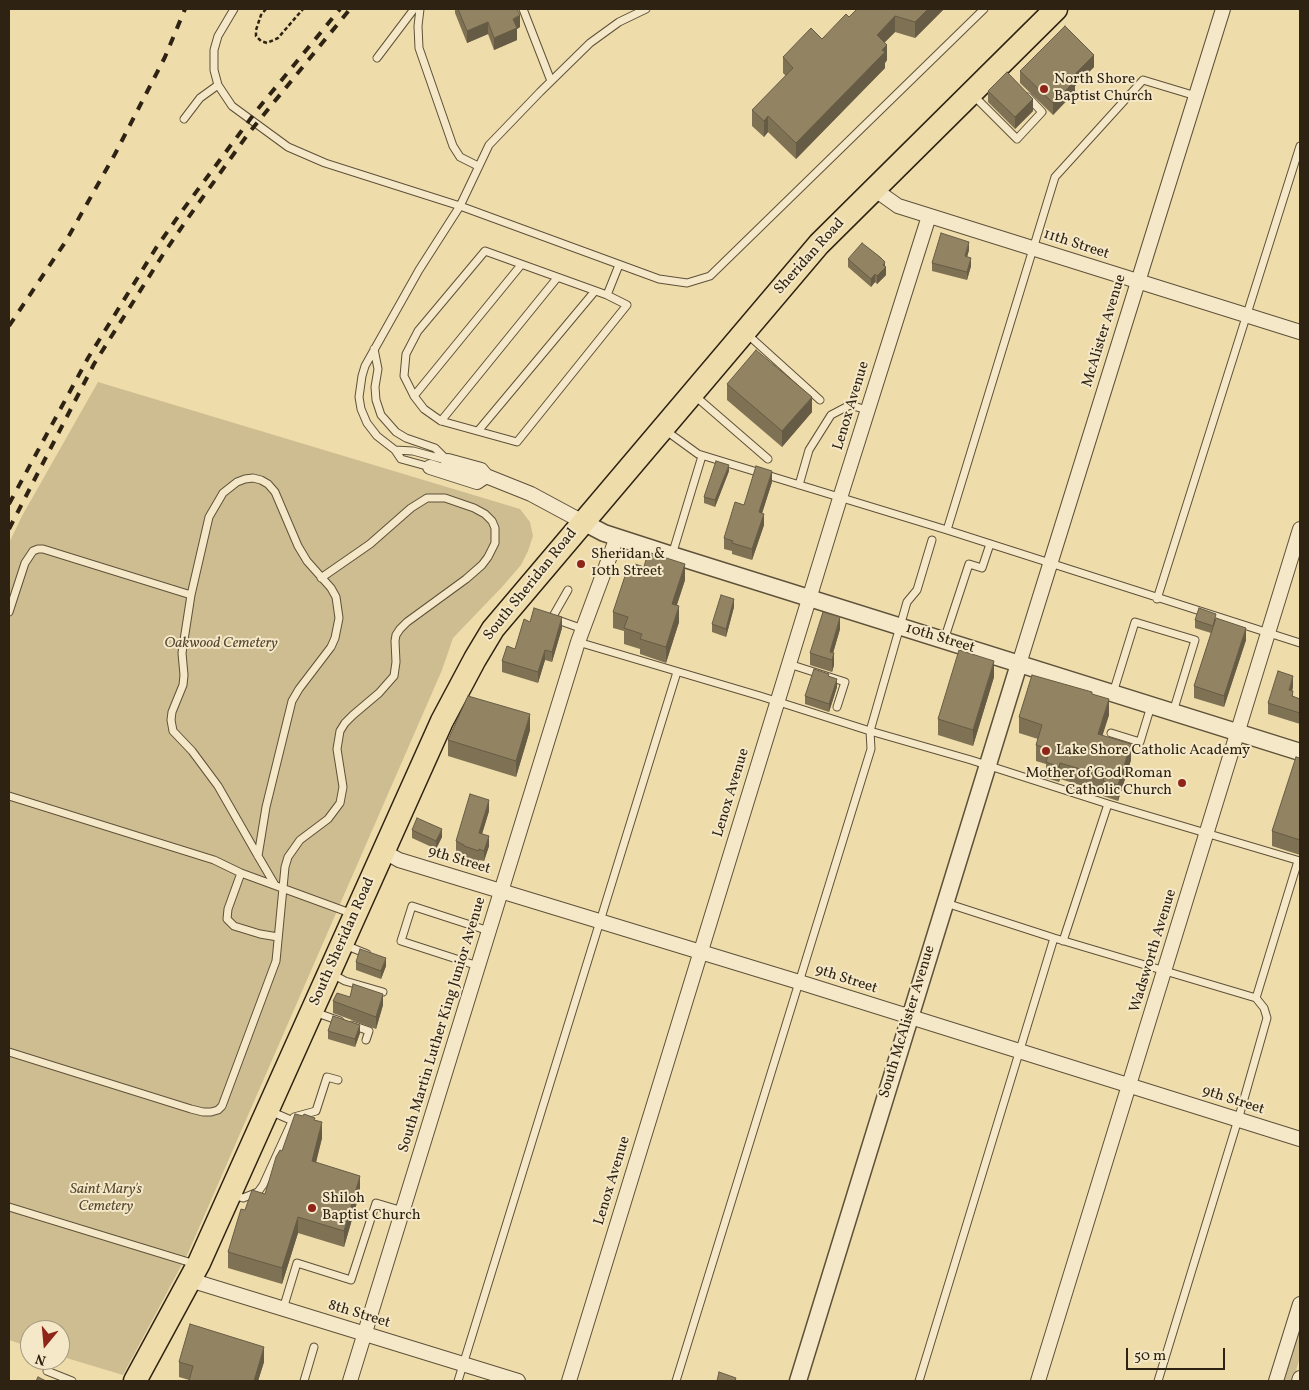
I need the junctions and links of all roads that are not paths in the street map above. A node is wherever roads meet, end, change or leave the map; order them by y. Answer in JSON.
{"nodes":[{"id":1,"x":234,"y":9,"type":"edge"},
{"id":2,"x":414,"y":9,"type":"edge"},
{"id":3,"x":420,"y":9,"type":"edge"},
{"id":4,"x":523,"y":9,"type":"edge"},
{"id":5,"x":646,"y":9,"type":"edge"},
{"id":6,"x":984,"y":9,"type":"edge"},
{"id":7,"x":1056,"y":9,"type":"edge"},
{"id":8,"x":1223,"y":9,"type":"edge"},
{"id":9,"x":377,"y":58,"type":"dead end"},
{"id":10,"x":551,"y":81,"type":"junction"},
{"id":11,"x":218,"y":85,"type":"junction"},
{"id":12,"x":1022,"y":91,"type":"edge"},
{"id":13,"x":971,"y":93,"type":"junction"},
{"id":14,"x":1196,"y":96,"type":"junction"},
{"id":15,"x":184,"y":119,"type":"dead end"},
{"id":16,"x":1300,"y":146,"type":"edge"},
{"id":17,"x":478,"y":166,"type":"junction"},
{"id":18,"x":874,"y":189,"type":"junction"},
{"id":19,"x":460,"y":206,"type":"junction"},
{"id":20,"x":929,"y":216,"type":"junction"},
{"id":21,"x":1033,"y":248,"type":"junction"},
{"id":22,"x":521,"y":265,"type":"junction"},
{"id":23,"x":619,"y":265,"type":"junction"},
{"id":24,"x":557,"y":278,"type":"junction"},
{"id":25,"x":1138,"y":281,"type":"junction"},
{"id":26,"x":595,"y":291,"type":"junction"},
{"id":27,"x":607,"y":295,"type":"junction"},
{"id":28,"x":1247,"y":316,"type":"junction"},
{"id":29,"x":745,"y":332,"type":"junction"},
{"id":30,"x":1300,"y":332,"type":"edge"},
{"id":31,"x":374,"y":348,"type":"junction"},
{"id":32,"x":693,"y":394,"type":"junction"},
{"id":33,"x":414,"y":396,"type":"junction"},
{"id":34,"x":820,"y":400,"type":"dead end"},
{"id":35,"x":867,"y":410,"type":"junction"},
{"id":36,"x":441,"y":421,"type":"junction"},
{"id":37,"x":664,"y":428,"type":"junction"},
{"id":38,"x":478,"y":431,"type":"junction"},
{"id":39,"x":395,"y":450,"type":"junction"},
{"id":40,"x":702,"y":456,"type":"junction"},
{"id":41,"x":768,"y":459,"type":"dead end"},
{"id":42,"x":448,"y":461,"type":"junction"},
{"id":43,"x":430,"y":467,"type":"joint"},
{"id":44,"x":486,"y":476,"type":"junction"},
{"id":45,"x":799,"y":485,"type":"junction"},
{"id":46,"x":840,"y":498,"type":"junction"},
{"id":47,"x":582,"y":522,"type":"junction"},
{"id":48,"x":947,"y":530,"type":"junction"},
{"id":49,"x":1300,"y":530,"type":"edge"},
{"id":50,"x":617,"y":537,"type":"junction"},
{"id":51,"x":932,"y":540,"type":"dead end"},
{"id":52,"x":990,"y":544,"type":"junction"},
{"id":53,"x":672,"y":555,"type":"junction"},
{"id":54,"x":1050,"y":563,"type":"junction"},
{"id":55,"x":321,"y":578,"type":"junction"},
{"id":56,"x":568,"y":590,"type":"dead end"},
{"id":57,"x":191,"y":595,"type":"junction"},
{"id":58,"x":810,"y":599,"type":"junction"},
{"id":59,"x":1158,"y":599,"type":"junction"},
{"id":60,"x":9,"y":612,"type":"edge"},
{"id":61,"x":901,"y":627,"type":"junction"},
{"id":62,"x":1268,"y":633,"type":"junction"},
{"id":63,"x":580,"y":635,"type":"junction"},
{"id":64,"x":944,"y":641,"type":"junction"},
{"id":65,"x":1300,"y":643,"type":"edge"},
{"id":66,"x":789,"y":664,"type":"junction"},
{"id":67,"x":1019,"y":664,"type":"junction"},
{"id":68,"x":677,"y":672,"type":"junction"},
{"id":69,"x":1113,"y":693,"type":"junction"},
{"id":70,"x":778,"y":701,"type":"junction"},
{"id":71,"x":1151,"y":705,"type":"junction"},
{"id":72,"x":838,"y":707,"type":"dead end"},
{"id":73,"x":1173,"y":712,"type":"junction"},
{"id":74,"x":870,"y":731,"type":"junction"},
{"id":75,"x":1238,"y":732,"type":"junction"},
{"id":76,"x":1111,"y":733,"type":"dead end"},
{"id":77,"x":1300,"y":752,"type":"edge"},
{"id":78,"x":987,"y":765,"type":"junction"},
{"id":79,"x":9,"y":796,"type":"edge"},
{"id":80,"x":1108,"y":804,"type":"junction"},
{"id":81,"x":1206,"y":834,"type":"junction"},
{"id":82,"x":383,"y":851,"type":"junction"},
{"id":83,"x":258,"y":856,"type":"junction"},
{"id":84,"x":1299,"y":861,"type":"edge"},
{"id":85,"x":241,"y":873,"type":"junction"},
{"id":86,"x":275,"y":885,"type":"junction"},
{"id":87,"x":284,"y":888,"type":"junction"},
{"id":88,"x":501,"y":891,"type":"junction"},
{"id":89,"x":945,"y":903,"type":"junction"},
{"id":90,"x":355,"y":914,"type":"junction"},
{"id":91,"x":600,"y":922,"type":"junction"},
{"id":92,"x":489,"y":931,"type":"junction"},
{"id":93,"x":278,"y":937,"type":"junction"},
{"id":94,"x":1054,"y":938,"type":"junction"},
{"id":95,"x":1063,"y":941,"type":"junction"},
{"id":96,"x":342,"y":943,"type":"junction"},
{"id":97,"x":700,"y":952,"type":"junction"},
{"id":98,"x":377,"y":958,"type":"edge"},
{"id":99,"x":478,"y":966,"type":"junction"},
{"id":100,"x":1164,"y":971,"type":"junction"},
{"id":101,"x":329,"y":972,"type":"junction"},
{"id":102,"x":799,"y":982,"type":"junction"},
{"id":103,"x":383,"y":992,"type":"edge"},
{"id":104,"x":1256,"y":998,"type":"junction"},
{"id":105,"x":312,"y":1012,"type":"junction"},
{"id":106,"x":910,"y":1017,"type":"junction"},
{"id":107,"x":366,"y":1040,"type":"dead end"},
{"id":108,"x":1018,"y":1051,"type":"junction"},
{"id":109,"x":9,"y":1052,"type":"edge"},
{"id":110,"x":338,"y":1080,"type":"dead end"},
{"id":111,"x":1130,"y":1085,"type":"junction"},
{"id":112,"x":268,"y":1110,"type":"junction"},
{"id":113,"x":1238,"y":1120,"type":"junction"},
{"id":114,"x":292,"y":1121,"type":"junction"},
{"id":115,"x":1300,"y":1139,"type":"edge"},
{"id":116,"x":230,"y":1194,"type":"junction"},
{"id":117,"x":9,"y":1207,"type":"edge"},
{"id":118,"x":402,"y":1211,"type":"junction"},
{"id":119,"x":194,"y":1273,"type":"junction"},
{"id":120,"x":1300,"y":1304,"type":"edge"},
{"id":121,"x":283,"y":1309,"type":"junction"},
{"id":122,"x":364,"y":1334,"type":"junction"},
{"id":123,"x":314,"y":1346,"type":"dead end"},
{"id":124,"x":462,"y":1364,"type":"junction"},
{"id":125,"x":47,"y":1371,"type":"dead end"},
{"id":126,"x":72,"y":1381,"type":"edge"},
{"id":127,"x":135,"y":1381,"type":"edge"},
{"id":128,"x":304,"y":1381,"type":"edge"},
{"id":129,"x":350,"y":1381,"type":"edge"},
{"id":130,"x":458,"y":1381,"type":"edge"},
{"id":131,"x":518,"y":1381,"type":"edge"},
{"id":132,"x":569,"y":1381,"type":"edge"},
{"id":133,"x":676,"y":1381,"type":"edge"},
{"id":134,"x":798,"y":1381,"type":"edge"},
{"id":135,"x":919,"y":1381,"type":"edge"},
{"id":136,"x":1038,"y":1381,"type":"edge"},
{"id":137,"x":1158,"y":1381,"type":"edge"},
{"id":138,"x":1276,"y":1381,"type":"edge"}],
"edges":[{"from":1,"to":11,"type":"lane"},
{"from":2,"to":9,"type":"lane"},
{"from":3,"to":17,"type":"lane"},
{"from":4,"to":10,"type":"lane"},
{"from":5,"to":10,"type":"lane"},
{"from":6,"to":23,"type":"lane"},
{"from":7,"to":13,"type":"highway","name":"Sheridan Road"},
{"from":8,"to":14,"type":"street","name":"McAlister Avenue"},
{"from":10,"to":17,"type":"lane"},
{"from":11,"to":15,"type":"lane"},
{"from":11,"to":19,"type":"lane"},
{"from":12,"to":13,"type":"lane"},
{"from":13,"to":18,"type":"highway","name":"Sheridan Road"},
{"from":14,"to":21,"type":"lane"},
{"from":14,"to":25,"type":"street","name":"McAlister Avenue"},
{"from":16,"to":28,"type":"lane"},
{"from":17,"to":19,"type":"lane"},
{"from":18,"to":20,"type":"street","name":"11th Street"},
{"from":18,"to":29,"type":"highway","name":"Sheridan Road"},
{"from":19,"to":23,"type":"lane"},
{"from":19,"to":31,"type":"lane"},
{"from":20,"to":21,"type":"street","name":"11th Street"},
{"from":20,"to":35,"type":"street","name":"Lenox Avenue"},
{"from":21,"to":25,"type":"street","name":"11th Street"},
{"from":21,"to":48,"type":"lane"},
{"from":22,"to":24,"type":"lane"},
{"from":22,"to":33,"type":"lane"},
{"from":22,"to":33,"type":"lane"},
{"from":23,"to":27,"type":"lane"},
{"from":24,"to":26,"type":"lane"},
{"from":24,"to":36,"type":"lane"},
{"from":25,"to":28,"type":"street","name":"11th Street"},
{"from":25,"to":54,"type":"street","name":"McAlister Avenue"},
{"from":26,"to":27,"type":"lane"},
{"from":26,"to":38,"type":"lane"},
{"from":27,"to":38,"type":"lane"},
{"from":28,"to":30,"type":"street","name":"11th Street"},
{"from":28,"to":59,"type":"lane"},
{"from":29,"to":32,"type":"highway","name":"Sheridan Road"},
{"from":29,"to":34,"type":"lane"},
{"from":31,"to":39,"type":"lane"},
{"from":31,"to":42,"type":"lane"},
{"from":32,"to":37,"type":"highway","name":"Sheridan Road"},
{"from":32,"to":41,"type":"lane"},
{"from":33,"to":36,"type":"lane"},
{"from":35,"to":45,"type":"lane"},
{"from":35,"to":46,"type":"street","name":"Lenox Avenue"},
{"from":36,"to":38,"type":"lane"},
{"from":37,"to":40,"type":"lane"},
{"from":37,"to":47,"type":"highway","name":"Sheridan Road"},
{"from":39,"to":42,"type":"lane"},
{"from":39,"to":43,"type":"lane"},
{"from":40,"to":45,"type":"lane"},
{"from":40,"to":53,"type":"lane"},
{"from":42,"to":44,"type":"street"},
{"from":43,"to":44,"type":"street"},
{"from":44,"to":47,"type":"street"},
{"from":45,"to":46,"type":"lane"},
{"from":46,"to":48,"type":"lane"},
{"from":46,"to":58,"type":"street","name":"Lenox Avenue"},
{"from":47,"to":50,"type":"street","name":"10th Street"},
{"from":47,"to":82,"type":"highway","name":"South Sheridan Road"},
{"from":48,"to":52,"type":"lane"},
{"from":49,"to":62,"type":"street","name":"Wadsworth Avenue"},
{"from":50,"to":53,"type":"street","name":"10th Street"},
{"from":50,"to":63,"type":"street","name":"South Martin Luther King Junior Avenue"},
{"from":51,"to":61,"type":"lane"},
{"from":52,"to":54,"type":"lane"},
{"from":52,"to":64,"type":"lane"},
{"from":53,"to":58,"type":"street","name":"10th Street"},
{"from":54,"to":59,"type":"lane"},
{"from":54,"to":67,"type":"street","name":"McAlister Avenue"},
{"from":55,"to":57,"type":"lane"},
{"from":55,"to":83,"type":"lane"},
{"from":55,"to":87,"type":"lane"},
{"from":56,"to":63,"type":"lane"},
{"from":57,"to":60,"type":"lane"},
{"from":57,"to":83,"type":"lane"},
{"from":58,"to":61,"type":"street","name":"10th Street"},
{"from":58,"to":66,"type":"street","name":"Lenox Avenue"},
{"from":59,"to":62,"type":"lane"},
{"from":61,"to":64,"type":"street","name":"10th Street"},
{"from":61,"to":74,"type":"lane"},
{"from":62,"to":65,"type":"lane"},
{"from":62,"to":75,"type":"street","name":"Wadsworth Avenue"},
{"from":63,"to":68,"type":"lane"},
{"from":63,"to":88,"type":"street","name":"South Martin Luther King Junior Avenue"},
{"from":64,"to":67,"type":"street","name":"10th Street"},
{"from":66,"to":70,"type":"street","name":"Lenox Avenue"},
{"from":66,"to":72,"type":"lane"},
{"from":67,"to":69,"type":"street","name":"10th Street"},
{"from":67,"to":78,"type":"street","name":"South McAlister Avenue"},
{"from":68,"to":70,"type":"lane"},
{"from":68,"to":91,"type":"lane"},
{"from":69,"to":71,"type":"street","name":"10th Street"},
{"from":69,"to":73,"type":"lane"},
{"from":70,"to":74,"type":"lane"},
{"from":70,"to":97,"type":"street","name":"Lenox Avenue"},
{"from":71,"to":73,"type":"street","name":"10th Street"},
{"from":71,"to":76,"type":"lane"},
{"from":73,"to":75,"type":"street","name":"10th Street"},
{"from":74,"to":78,"type":"lane"},
{"from":74,"to":102,"type":"lane"},
{"from":75,"to":77,"type":"street","name":"10th Street"},
{"from":75,"to":81,"type":"street","name":"Wadsworth Avenue"},
{"from":78,"to":80,"type":"lane"},
{"from":78,"to":89,"type":"street","name":"South McAlister Avenue"},
{"from":79,"to":85,"type":"lane"},
{"from":80,"to":81,"type":"lane"},
{"from":80,"to":95,"type":"lane"},
{"from":81,"to":84,"type":"lane"},
{"from":81,"to":100,"type":"street","name":"Wadsworth Avenue"},
{"from":82,"to":88,"type":"street","name":"9th Street"},
{"from":82,"to":90,"type":"highway","name":"South Sheridan Road"},
{"from":83,"to":86,"type":"lane"},
{"from":84,"to":104,"type":"lane"},
{"from":85,"to":86,"type":"lane"},
{"from":85,"to":93,"type":"lane"},
{"from":86,"to":87,"type":"lane"},
{"from":87,"to":90,"type":"lane"},
{"from":87,"to":93,"type":"lane"},
{"from":88,"to":91,"type":"street","name":"9th Street"},
{"from":88,"to":92,"type":"street","name":"South Martin Luther King Junior Avenue"},
{"from":89,"to":94,"type":"lane"},
{"from":89,"to":106,"type":"street","name":"South McAlister Avenue"},
{"from":90,"to":96,"type":"highway","name":"South Sheridan Road"},
{"from":91,"to":97,"type":"street","name":"9th Street"},
{"from":91,"to":124,"type":"lane"},
{"from":92,"to":99,"type":"street","name":"South Martin Luther King Junior Avenue"},
{"from":92,"to":99,"type":"lane"},
{"from":93,"to":109,"type":"lane"},
{"from":94,"to":95,"type":"lane"},
{"from":94,"to":108,"type":"lane"},
{"from":95,"to":100,"type":"lane"},
{"from":96,"to":98,"type":"lane"},
{"from":96,"to":101,"type":"highway","name":"South Sheridan Road"},
{"from":97,"to":102,"type":"street","name":"9th Street"},
{"from":97,"to":132,"type":"street","name":"Lenox Avenue"},
{"from":99,"to":118,"type":"street","name":"South Martin Luther King Junior Avenue"},
{"from":100,"to":104,"type":"lane"},
{"from":100,"to":111,"type":"street","name":"Wadsworth Avenue"},
{"from":101,"to":103,"type":"lane"},
{"from":101,"to":105,"type":"highway","name":"South Sheridan Road"},
{"from":102,"to":106,"type":"street","name":"9th Street"},
{"from":102,"to":133,"type":"lane"},
{"from":104,"to":113,"type":"lane"},
{"from":105,"to":107,"type":"lane"},
{"from":105,"to":112,"type":"highway","name":"South Sheridan Road"},
{"from":106,"to":108,"type":"street","name":"9th Street"},
{"from":106,"to":134,"type":"street","name":"South McAlister Avenue"},
{"from":108,"to":111,"type":"street","name":"9th Street"},
{"from":108,"to":135,"type":"lane"},
{"from":110,"to":114,"type":"lane"},
{"from":111,"to":113,"type":"street","name":"9th Street"},
{"from":111,"to":136,"type":"street","name":"Wadsworth Avenue"},
{"from":112,"to":114,"type":"lane"},
{"from":112,"to":116,"type":"highway","name":"South Sheridan Road"},
{"from":113,"to":115,"type":"street","name":"9th Street"},
{"from":113,"to":137,"type":"lane"},
{"from":114,"to":116,"type":"lane"},
{"from":116,"to":119,"type":"highway","name":"South Sheridan Road"},
{"from":117,"to":119,"type":"lane"},
{"from":118,"to":121,"type":"lane"},
{"from":118,"to":122,"type":"street","name":"South Martin Luther King Junior Avenue"},
{"from":119,"to":121,"type":"street","name":"8th Street"},
{"from":119,"to":127,"type":"highway","name":"South Sheridan Road"},
{"from":120,"to":138,"type":"street"},
{"from":121,"to":122,"type":"street","name":"8th Street"},
{"from":122,"to":124,"type":"street","name":"8th Street"},
{"from":122,"to":129,"type":"street","name":"South Martin Luther King Junior Avenue"},
{"from":123,"to":128,"type":"lane"},
{"from":124,"to":130,"type":"lane"},
{"from":124,"to":131,"type":"street","name":"8th Street"},
{"from":125,"to":126,"type":"lane"}]}
